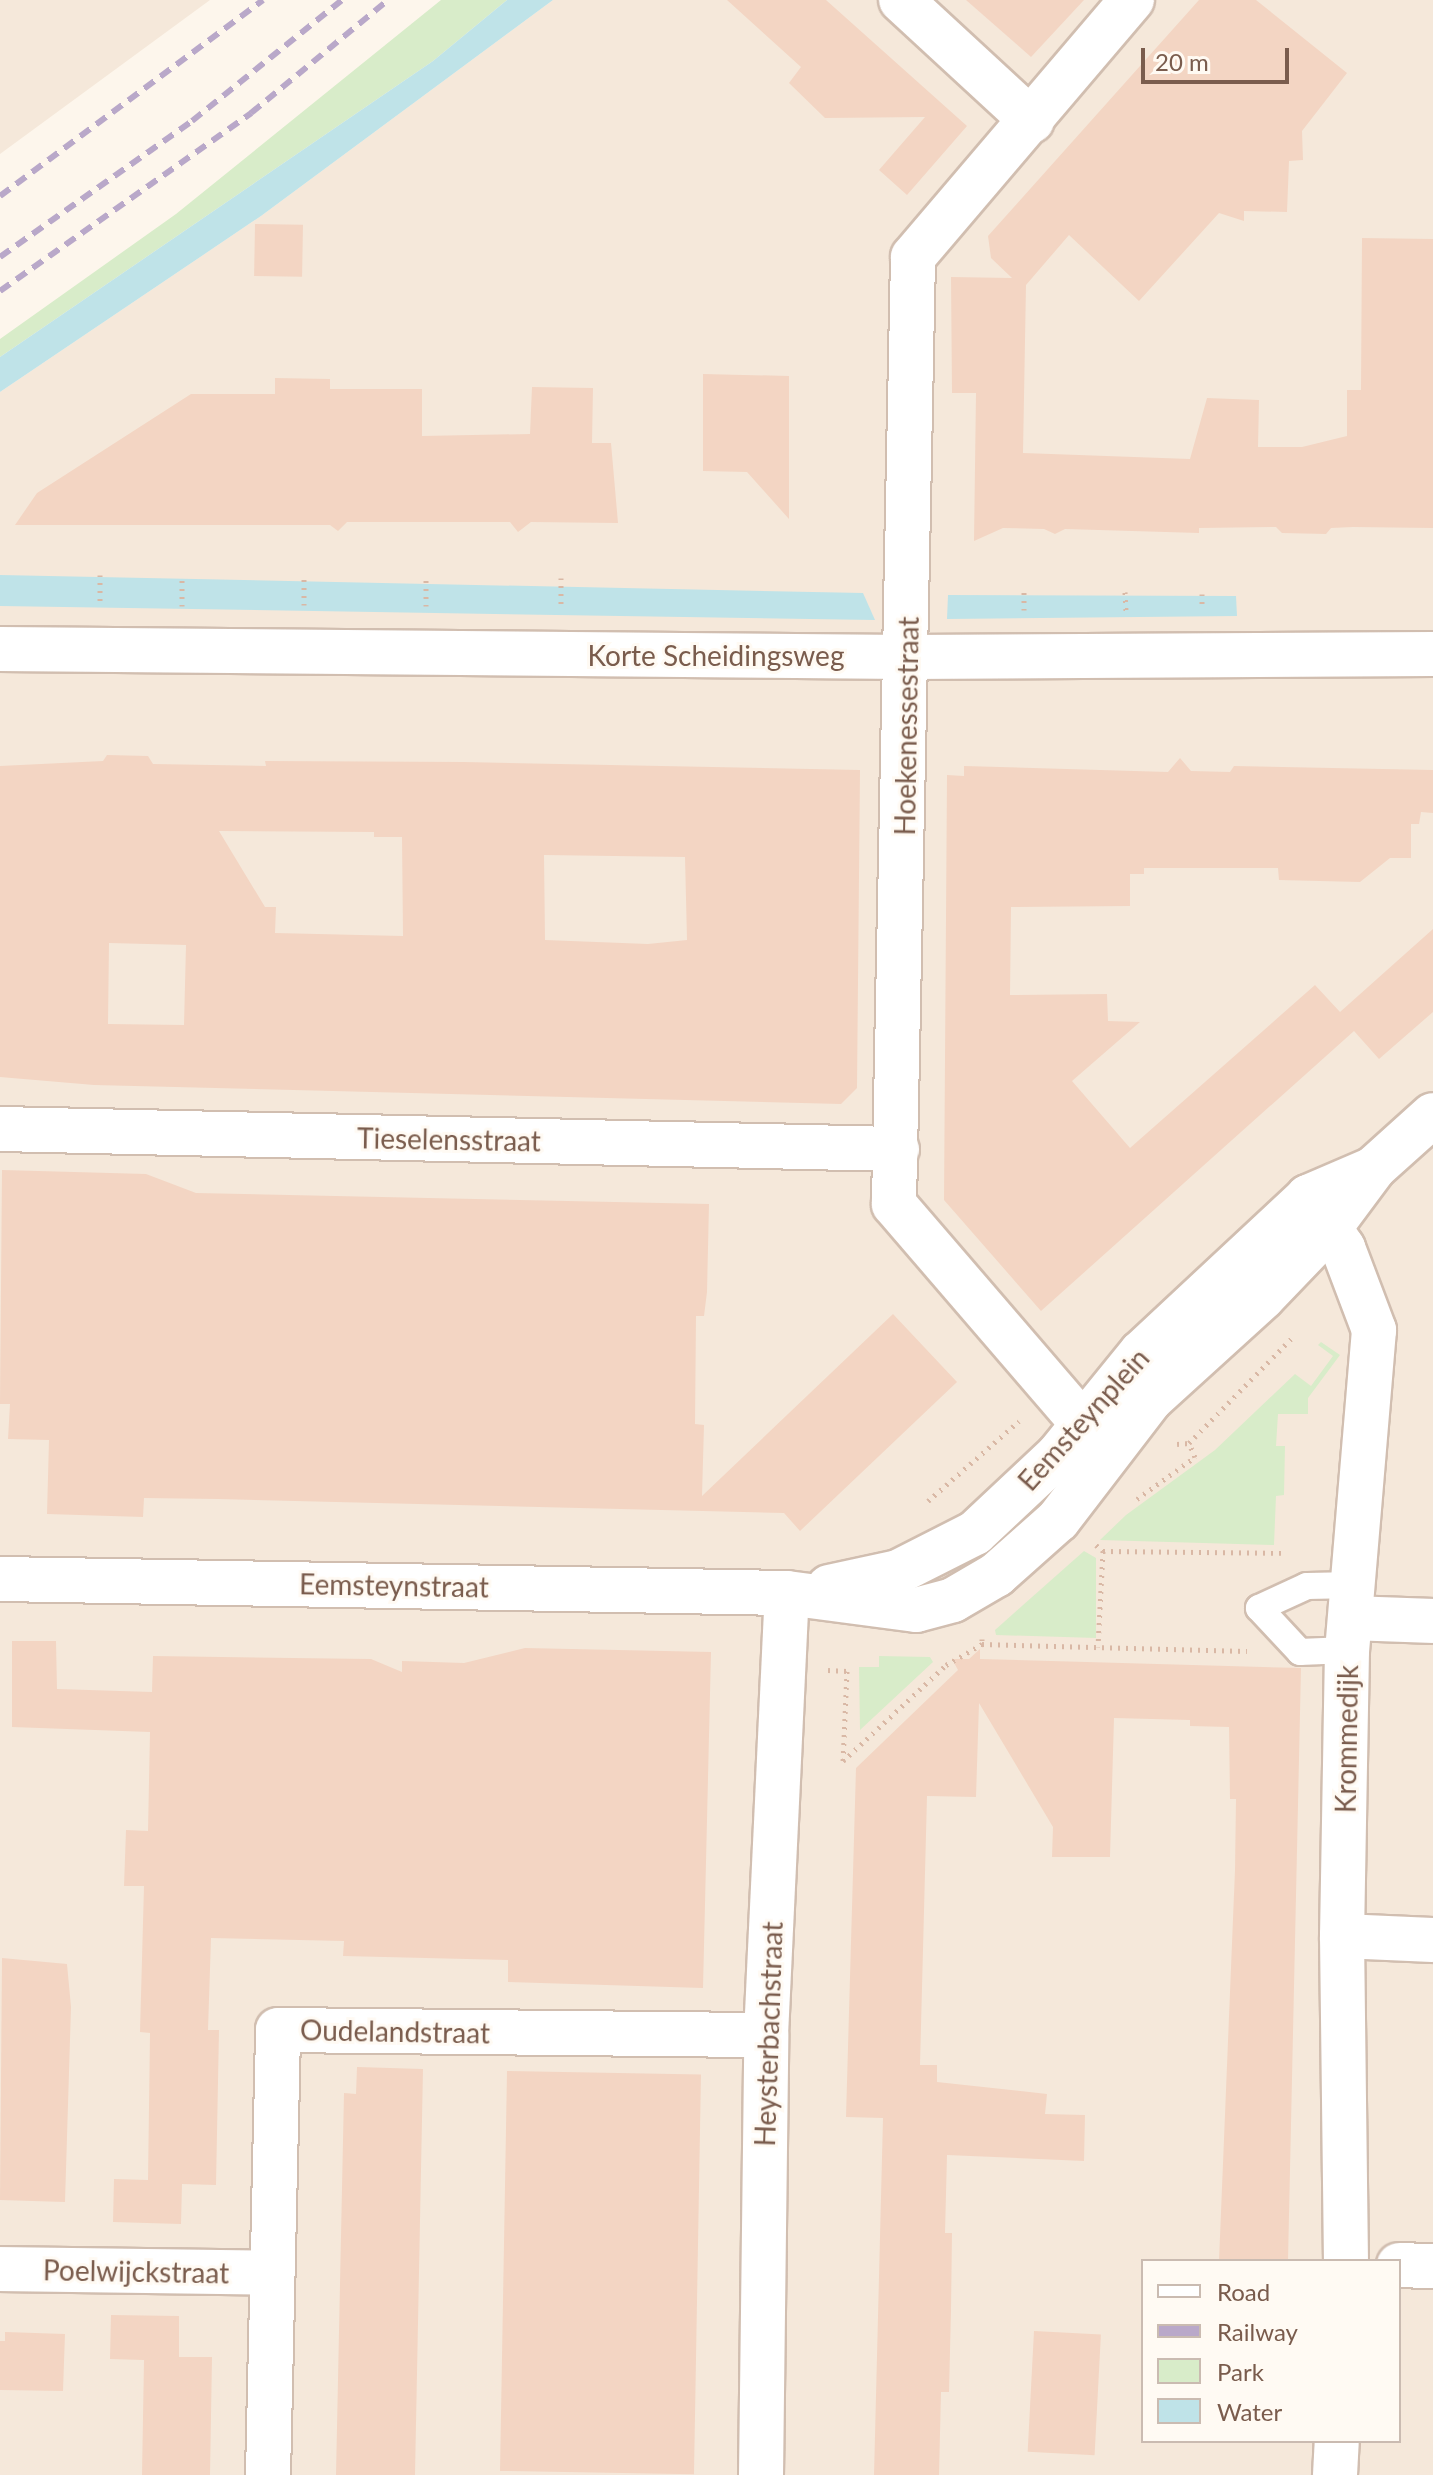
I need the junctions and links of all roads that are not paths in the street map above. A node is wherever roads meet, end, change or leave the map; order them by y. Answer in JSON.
{"nodes":[{"id":1,"x":901,"y":0,"type":"edge"},
{"id":2,"x":1132,"y":0,"type":"edge"},
{"id":3,"x":1032,"y":121,"type":"junction"},
{"id":4,"x":0,"y":649,"type":"edge"},
{"id":5,"x":1433,"y":654,"type":"edge"},
{"id":6,"x":907,"y":657,"type":"junction"},
{"id":7,"x":1433,"y":1115,"type":"edge"},
{"id":8,"x":0,"y":1129,"type":"edge"},
{"id":9,"x":897,"y":1149,"type":"junction"},
{"id":10,"x":1320,"y":1212,"type":"junction"},
{"id":11,"x":1096,"y":1439,"type":"junction"},
{"id":12,"x":0,"y":1579,"type":"edge"},
{"id":13,"x":787,"y":1593,"type":"junction"},
{"id":14,"x":1351,"y":1618,"type":"junction"},
{"id":15,"x":1433,"y":1621,"type":"edge"},
{"id":16,"x":1342,"y":1936,"type":"junction"},
{"id":17,"x":1433,"y":1940,"type":"edge"},
{"id":18,"x":766,"y":2035,"type":"junction"},
{"id":19,"x":1346,"y":2259,"type":"edge"},
{"id":20,"x":1401,"y":2265,"type":"edge"},
{"id":21,"x":1433,"y":2266,"type":"edge"},
{"id":22,"x":0,"y":2269,"type":"edge"},
{"id":23,"x":272,"y":2273,"type":"junction"},
{"id":24,"x":1337,"y":2443,"type":"edge"},
{"id":25,"x":268,"y":2475,"type":"edge"},
{"id":26,"x":761,"y":2475,"type":"edge"},
{"id":27,"x":1335,"y":2475,"type":"edge"}],
"edges":[{"from":1,"to":3,"type":"street"},
{"from":2,"to":3,"type":"street","name":"Hoekenessestraat"},
{"from":3,"to":6,"type":"street","name":"Hoekenessestraat"},
{"from":4,"to":6,"type":"street","name":"Korte Scheidingsweg"},
{"from":5,"to":6,"type":"street","name":"Korte Scheidingsweg"},
{"from":6,"to":9,"type":"street","name":"Hoekenessestraat"},
{"from":7,"to":10,"type":"street"},
{"from":8,"to":9,"type":"street","name":"Tieselensstraat"},
{"from":9,"to":11,"type":"street","name":"Hoekenessestraat"},
{"from":10,"to":11,"type":"street","name":"Eemsteynplein"},
{"from":10,"to":14,"type":"street","name":"Krommedijk"},
{"from":11,"to":13,"type":"street","name":"Eemsteynplein"},
{"from":12,"to":13,"type":"street","name":"Eemsteynstraat"},
{"from":13,"to":18,"type":"street","name":"Heysterbachstraat"},
{"from":14,"to":14,"type":"lane"},
{"from":14,"to":15,"type":"street"},
{"from":14,"to":16,"type":"street","name":"Krommedijk"},
{"from":16,"to":17,"type":"street"},
{"from":16,"to":19,"type":"street","name":"Krommedijk"},
{"from":18,"to":23,"type":"street","name":"Oudelandstraat"},
{"from":18,"to":26,"type":"street","name":"Heysterbachstraat"},
{"from":20,"to":21,"type":"street"},
{"from":22,"to":23,"type":"street","name":"Poelwijckstraat"},
{"from":23,"to":25,"type":"street","name":"Oudelandstraat"},
{"from":24,"to":27,"type":"street"}]}
